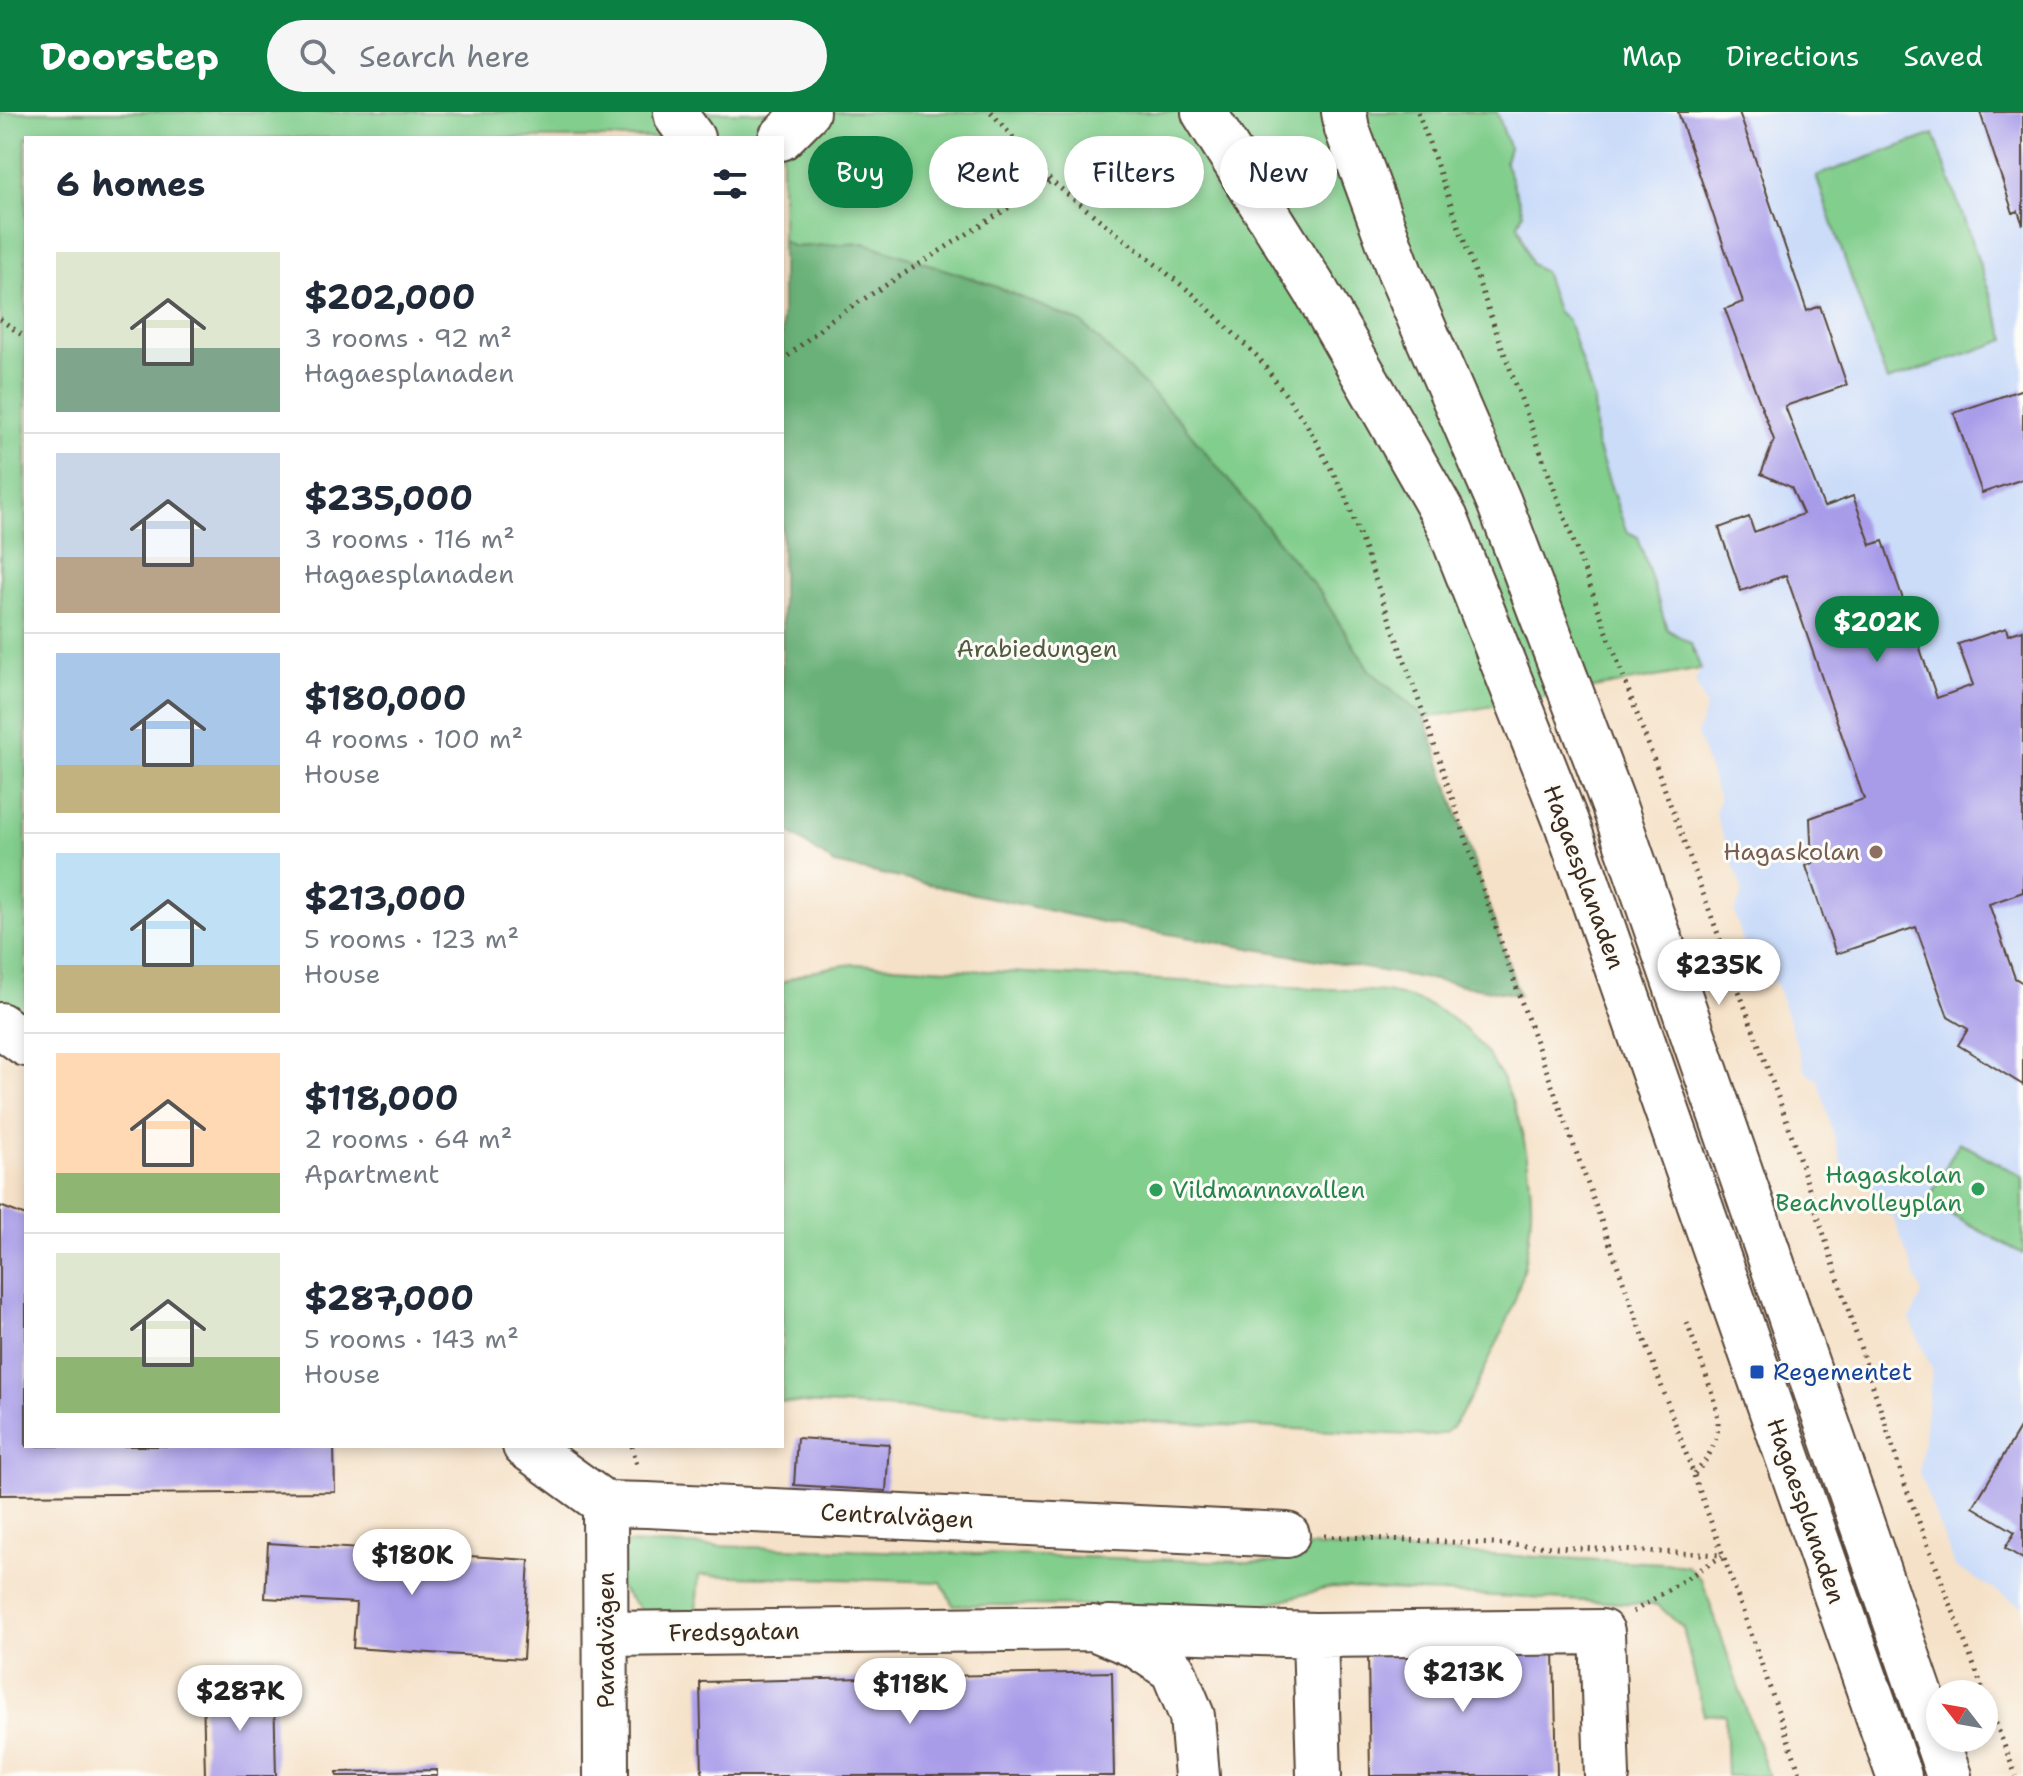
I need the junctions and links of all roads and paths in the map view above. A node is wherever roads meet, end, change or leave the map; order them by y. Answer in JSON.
{"nodes":[{"id":1,"x":676,"y":112,"type":"edge"},
{"id":2,"x":807,"y":112,"type":"edge"},
{"id":3,"x":991,"y":112,"type":"edge"},
{"id":4,"x":1204,"y":112,"type":"edge"},
{"id":5,"x":1344,"y":112,"type":"edge"},
{"id":6,"x":1418,"y":112,"type":"edge"},
{"id":7,"x":691,"y":136,"type":"edge"},
{"id":8,"x":783,"y":136,"type":"edge"},
{"id":9,"x":1051,"y":181,"type":"junction"},
{"id":10,"x":0,"y":319,"type":"edge"},
{"id":11,"x":24,"y":337,"type":"edge"},
{"id":12,"x":784,"y":359,"type":"edge"},
{"id":13,"x":0,"y":1025,"type":"edge"},
{"id":14,"x":24,"y":1043,"type":"edge"},
{"id":15,"x":1687,"y":1323,"type":"dead end"},
{"id":16,"x":528,"y":1448,"type":"edge"},
{"id":17,"x":1693,"y":1475,"type":"junction"},
{"id":18,"x":605,"y":1504,"type":"junction"},
{"id":19,"x":1287,"y":1535,"type":"joint"},
{"id":20,"x":1723,"y":1555,"type":"junction"},
{"id":21,"x":1093,"y":1628,"type":"junction"},
{"id":22,"x":1602,"y":1632,"type":"junction"},
{"id":23,"x":606,"y":1634,"type":"junction"},
{"id":24,"x":1315,"y":1635,"type":"junction"},
{"id":25,"x":606,"y":1776,"type":"edge"},
{"id":26,"x":1197,"y":1776,"type":"edge"},
{"id":27,"x":1319,"y":1776,"type":"edge"},
{"id":28,"x":1607,"y":1776,"type":"edge"},
{"id":29,"x":1801,"y":1776,"type":"edge"},
{"id":30,"x":1899,"y":1776,"type":"edge"},
{"id":31,"x":1949,"y":1776,"type":"edge"},
{"id":32,"x":2016,"y":1776,"type":"edge"}],
"edges":[{"from":1,"to":7,"type":"main road"},
{"from":2,"to":8,"type":"main road"},
{"from":3,"to":9,"type":"path"},
{"from":4,"to":30,"type":"main road","name":"Hagaesplanaden"},
{"from":5,"to":31,"type":"main road","name":"Hagaesplanaden"},
{"from":6,"to":32,"type":"path"},
{"from":9,"to":12,"type":"path"},
{"from":9,"to":17,"type":"path"},
{"from":10,"to":11,"type":"path"},
{"from":13,"to":14,"type":"main road"},
{"from":15,"to":17,"type":"path"},
{"from":16,"to":18,"type":"main road"},
{"from":17,"to":20,"type":"path"},
{"from":18,"to":19,"type":"main road","name":"Centralvägen"},
{"from":18,"to":23,"type":"main road","name":"Paradvägen"},
{"from":19,"to":20,"type":"path"},
{"from":20,"to":22,"type":"path"},
{"from":20,"to":29,"type":"path"},
{"from":21,"to":23,"type":"main road","name":"Fredsgatan"},
{"from":21,"to":24,"type":"main road"},
{"from":21,"to":26,"type":"main road","name":"Fredsgatan"},
{"from":22,"to":24,"type":"main road"},
{"from":22,"to":28,"type":"main road"},
{"from":23,"to":25,"type":"main road","name":"Paradvägen"},
{"from":24,"to":27,"type":"main road"}]}
